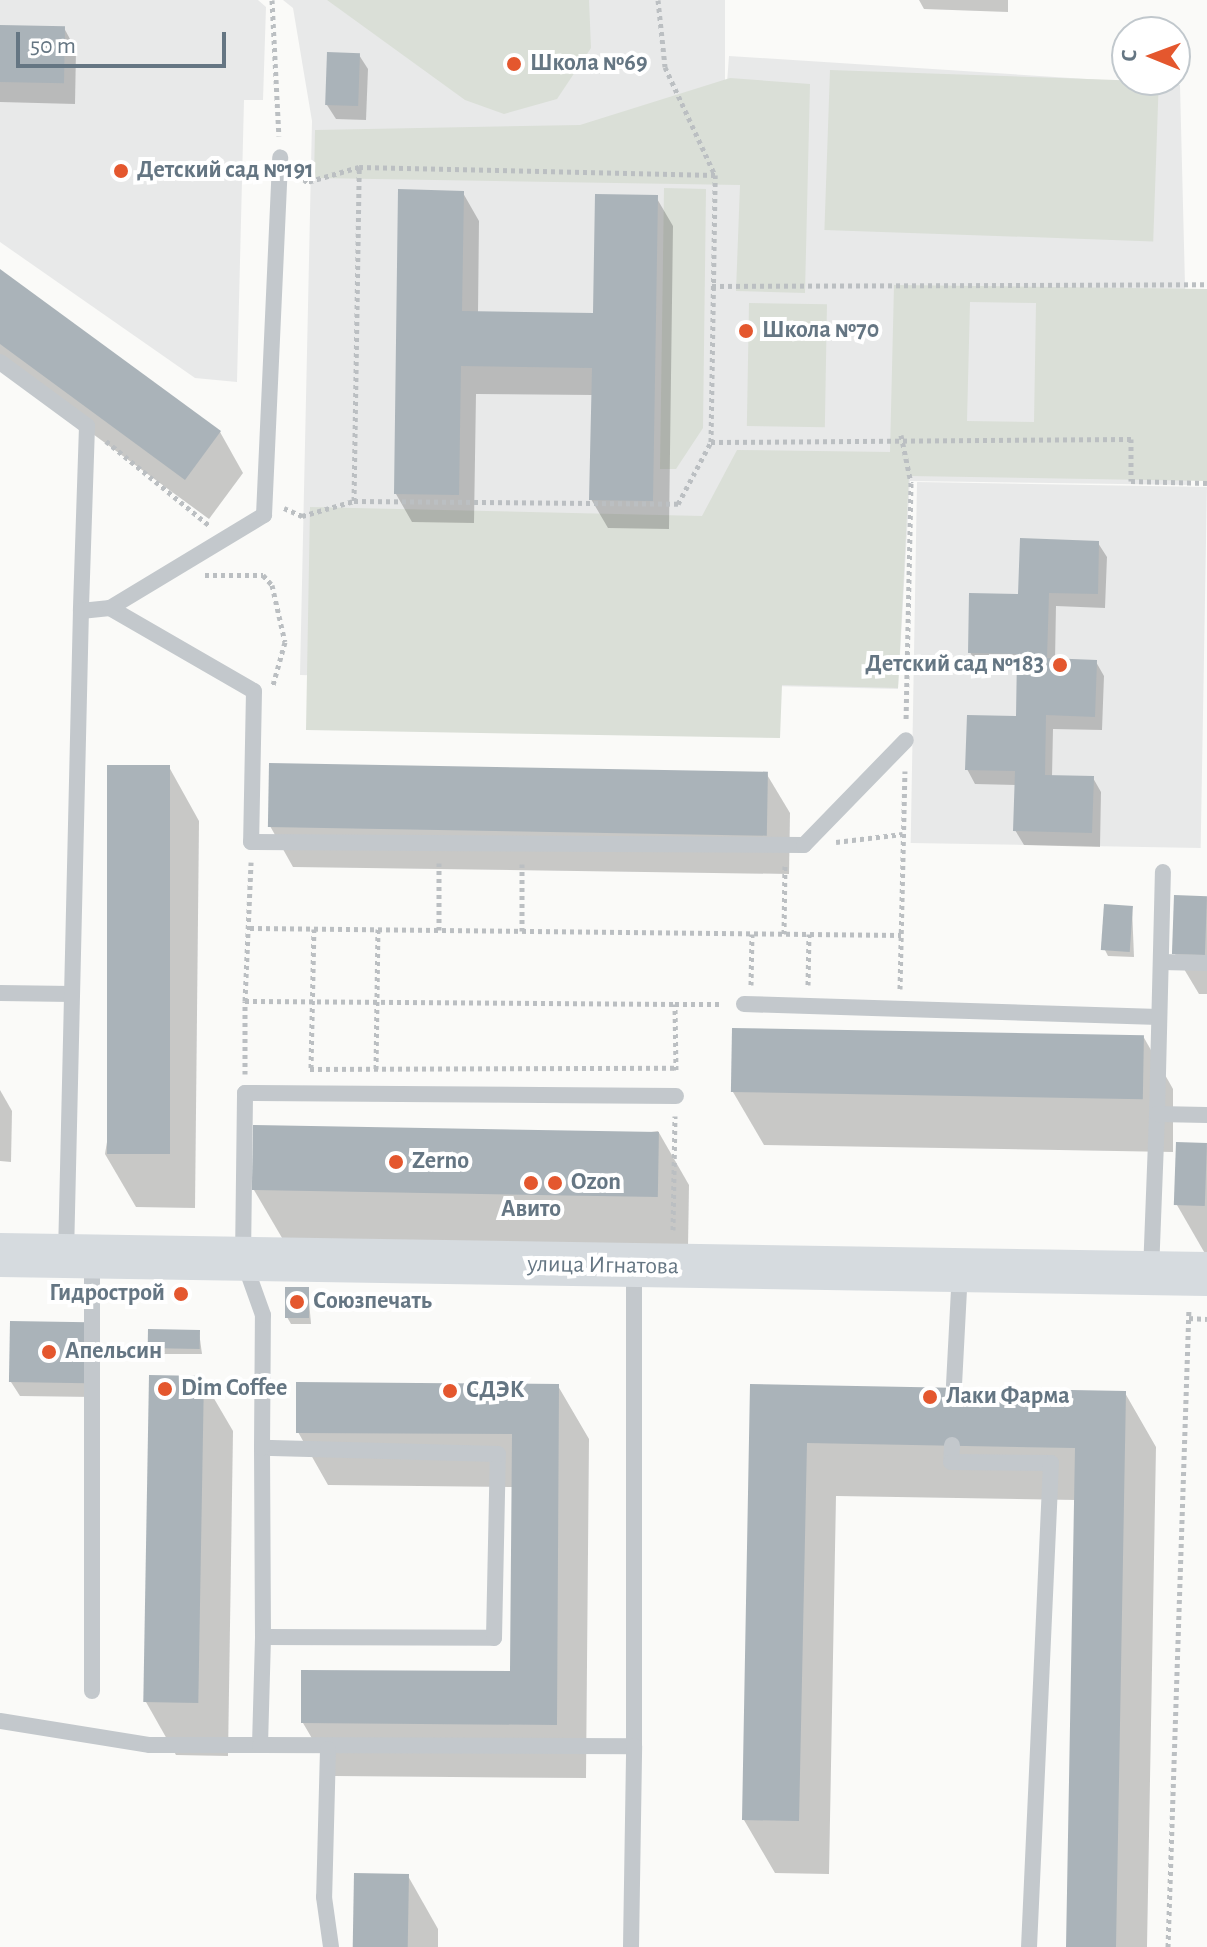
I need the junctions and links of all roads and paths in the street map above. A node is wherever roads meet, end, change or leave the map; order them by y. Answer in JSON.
{"nodes":[{"id":1,"x":272,"y":0,"type":"edge"},
{"id":2,"x":658,"y":0,"type":"edge"},
{"id":3,"x":280,"y":157,"type":"junction"},
{"id":4,"x":359,"y":167,"type":"junction"},
{"id":5,"x":715,"y":175,"type":"junction"},
{"id":6,"x":1207,"y":284,"type":"edge"},
{"id":7,"x":712,"y":286,"type":"junction"},
{"id":8,"x":0,"y":362,"type":"edge"},
{"id":9,"x":87,"y":426,"type":"junction"},
{"id":10,"x":711,"y":442,"type":"junction"},
{"id":11,"x":1207,"y":483,"type":"edge"},
{"id":12,"x":264,"y":500,"type":"junction"},
{"id":13,"x":354,"y":501,"type":"junction"},
{"id":14,"x":226,"y":538,"type":"junction"},
{"id":15,"x":179,"y":565,"type":"junction"},
{"id":16,"x":110,"y":608,"type":"junction"},
{"id":17,"x":81,"y":611,"type":"junction"},
{"id":18,"x":254,"y":691,"type":"junction"},
{"id":19,"x":906,"y":740,"type":"dead end"},
{"id":20,"x":903,"y":834,"type":"dead end"},
{"id":21,"x":251,"y":842,"type":"junction"},
{"id":22,"x":439,"y":843,"type":"junction"},
{"id":23,"x":522,"y":843,"type":"junction"},
{"id":24,"x":785,"y":845,"type":"junction"},
{"id":25,"x":804,"y":845,"type":"junction"},
{"id":26,"x":1163,"y":872,"type":"dead end"},
{"id":27,"x":250,"y":928,"type":"junction"},
{"id":28,"x":314,"y":929,"type":"junction"},
{"id":29,"x":378,"y":929,"type":"junction"},
{"id":30,"x":439,"y":930,"type":"junction"},
{"id":31,"x":522,"y":931,"type":"junction"},
{"id":32,"x":752,"y":934,"type":"junction"},
{"id":33,"x":784,"y":934,"type":"junction"},
{"id":34,"x":809,"y":934,"type":"junction"},
{"id":35,"x":901,"y":935,"type":"dead end"},
{"id":36,"x":1161,"y":962,"type":"junction"},
{"id":37,"x":1207,"y":963,"type":"edge"},
{"id":38,"x":0,"y":993,"type":"edge"},
{"id":39,"x":72,"y":994,"type":"junction"},
{"id":40,"x":245,"y":1001,"type":"junction"},
{"id":41,"x":312,"y":1001,"type":"junction"},
{"id":42,"x":377,"y":1002,"type":"junction"},
{"id":43,"x":675,"y":1004,"type":"junction"},
{"id":44,"x":747,"y":1004,"type":"junction"},
{"id":45,"x":808,"y":1005,"type":"junction"},
{"id":46,"x":1159,"y":1017,"type":"junction"},
{"id":47,"x":376,"y":1068,"type":"junction"},
{"id":48,"x":676,"y":1068,"type":"junction"},
{"id":49,"x":245,"y":1069,"type":"junction"},
{"id":50,"x":258,"y":1069,"type":"dead end"},
{"id":51,"x":298,"y":1069,"type":"dead end"},
{"id":52,"x":311,"y":1069,"type":"junction"},
{"id":53,"x":245,"y":1093,"type":"junction"},
{"id":54,"x":311,"y":1093,"type":"junction"},
{"id":55,"x":376,"y":1094,"type":"junction"},
{"id":56,"x":676,"y":1096,"type":"junction"},
{"id":57,"x":1157,"y":1114,"type":"junction"},
{"id":58,"x":1207,"y":1115,"type":"edge"},
{"id":59,"x":673,"y":1235,"type":"dead end"},
{"id":60,"x":0,"y":1255,"type":"edge"},
{"id":61,"x":79,"y":1256,"type":"junction"},
{"id":62,"x":243,"y":1259,"type":"junction"},
{"id":63,"x":634,"y":1267,"type":"junction"},
{"id":64,"x":960,"y":1270,"type":"junction"},
{"id":65,"x":1183,"y":1274,"type":"edge"},
{"id":66,"x":1189,"y":1318,"type":"junction"},
{"id":67,"x":1207,"y":1319,"type":"edge"},
{"id":68,"x":954,"y":1385,"type":"dead end"},
{"id":69,"x":952,"y":1445,"type":"dead end"},
{"id":70,"x":262,"y":1448,"type":"junction"},
{"id":71,"x":263,"y":1637,"type":"junction"},
{"id":72,"x":92,"y":1691,"type":"dead end"},
{"id":73,"x":0,"y":1721,"type":"edge"},
{"id":74,"x":260,"y":1745,"type":"junction"},
{"id":75,"x":634,"y":1746,"type":"junction"},
{"id":76,"x":328,"y":1749,"type":"junction"},
{"id":77,"x":331,"y":1947,"type":"edge"},
{"id":78,"x":631,"y":1947,"type":"edge"},
{"id":79,"x":1029,"y":1947,"type":"edge"},
{"id":80,"x":1168,"y":1947,"type":"edge"}],
"edges":[{"from":1,"to":3,"type":"path"},
{"from":2,"to":5,"type":"path"},
{"from":3,"to":4,"type":"path"},
{"from":3,"to":12,"type":"lane"},
{"from":4,"to":5,"type":"path"},
{"from":4,"to":13,"type":"path"},
{"from":5,"to":7,"type":"path"},
{"from":6,"to":7,"type":"path"},
{"from":7,"to":10,"type":"path"},
{"from":8,"to":9,"type":"lane"},
{"from":9,"to":14,"type":"path"},
{"from":9,"to":17,"type":"lane"},
{"from":10,"to":11,"type":"path"},
{"from":10,"to":13,"type":"path"},
{"from":12,"to":13,"type":"path"},
{"from":12,"to":14,"type":"lane"},
{"from":14,"to":15,"type":"lane"},
{"from":15,"to":16,"type":"lane"},
{"from":15,"to":18,"type":"path"},
{"from":16,"to":17,"type":"lane"},
{"from":16,"to":18,"type":"lane"},
{"from":17,"to":39,"type":"lane"},
{"from":18,"to":21,"type":"lane"},
{"from":19,"to":25,"type":"lane"},
{"from":20,"to":25,"type":"path"},
{"from":21,"to":22,"type":"lane"},
{"from":21,"to":27,"type":"path"},
{"from":22,"to":23,"type":"lane"},
{"from":22,"to":30,"type":"path"},
{"from":23,"to":24,"type":"lane"},
{"from":23,"to":31,"type":"path"},
{"from":24,"to":25,"type":"lane"},
{"from":24,"to":33,"type":"path"},
{"from":26,"to":36,"type":"lane"},
{"from":27,"to":28,"type":"path"},
{"from":27,"to":40,"type":"path"},
{"from":28,"to":29,"type":"path"},
{"from":28,"to":41,"type":"path"},
{"from":29,"to":30,"type":"path"},
{"from":29,"to":42,"type":"path"},
{"from":30,"to":31,"type":"path"},
{"from":31,"to":32,"type":"path"},
{"from":32,"to":33,"type":"path"},
{"from":32,"to":44,"type":"path"},
{"from":33,"to":34,"type":"path"},
{"from":34,"to":35,"type":"path"},
{"from":34,"to":45,"type":"path"},
{"from":36,"to":37,"type":"lane"},
{"from":36,"to":46,"type":"lane"},
{"from":38,"to":39,"type":"lane"},
{"from":39,"to":61,"type":"lane"},
{"from":40,"to":41,"type":"path"},
{"from":40,"to":49,"type":"path"},
{"from":41,"to":42,"type":"path"},
{"from":41,"to":52,"type":"path"},
{"from":42,"to":43,"type":"path"},
{"from":42,"to":47,"type":"path"},
{"from":43,"to":44,"type":"path"},
{"from":43,"to":48,"type":"path"},
{"from":44,"to":45,"type":"lane"},
{"from":45,"to":46,"type":"lane"},
{"from":46,"to":57,"type":"lane"},
{"from":47,"to":48,"type":"path"},
{"from":47,"to":52,"type":"path"},
{"from":47,"to":55,"type":"path"},
{"from":48,"to":56,"type":"path"},
{"from":49,"to":50,"type":"path"},
{"from":49,"to":53,"type":"path"},
{"from":51,"to":52,"type":"path"},
{"from":52,"to":54,"type":"path"},
{"from":53,"to":54,"type":"lane"},
{"from":53,"to":62,"type":"lane"},
{"from":54,"to":55,"type":"lane"},
{"from":55,"to":56,"type":"lane"},
{"from":56,"to":59,"type":"path"},
{"from":57,"to":58,"type":"lane"},
{"from":57,"to":65,"type":"lane"},
{"from":60,"to":61,"type":"street","name":"улица Игнатова"},
{"from":61,"to":62,"type":"street","name":"улица Игнатова"},
{"from":61,"to":72,"type":"lane"},
{"from":62,"to":63,"type":"street","name":"улица Игнатова"},
{"from":62,"to":70,"type":"lane"},
{"from":63,"to":64,"type":"street","name":"улица Игнатова"},
{"from":63,"to":75,"type":"lane"},
{"from":64,"to":65,"type":"street","name":"улица Игнатова"},
{"from":64,"to":68,"type":"lane"},
{"from":65,"to":66,"type":"path"},
{"from":66,"to":67,"type":"path"},
{"from":66,"to":80,"type":"path"},
{"from":69,"to":79,"type":"lane"},
{"from":70,"to":71,"type":"lane"},
{"from":70,"to":71,"type":"lane"},
{"from":71,"to":74,"type":"lane"},
{"from":73,"to":74,"type":"lane"},
{"from":74,"to":76,"type":"lane"},
{"from":75,"to":76,"type":"lane"},
{"from":75,"to":78,"type":"lane"},
{"from":76,"to":77,"type":"lane"}]}
